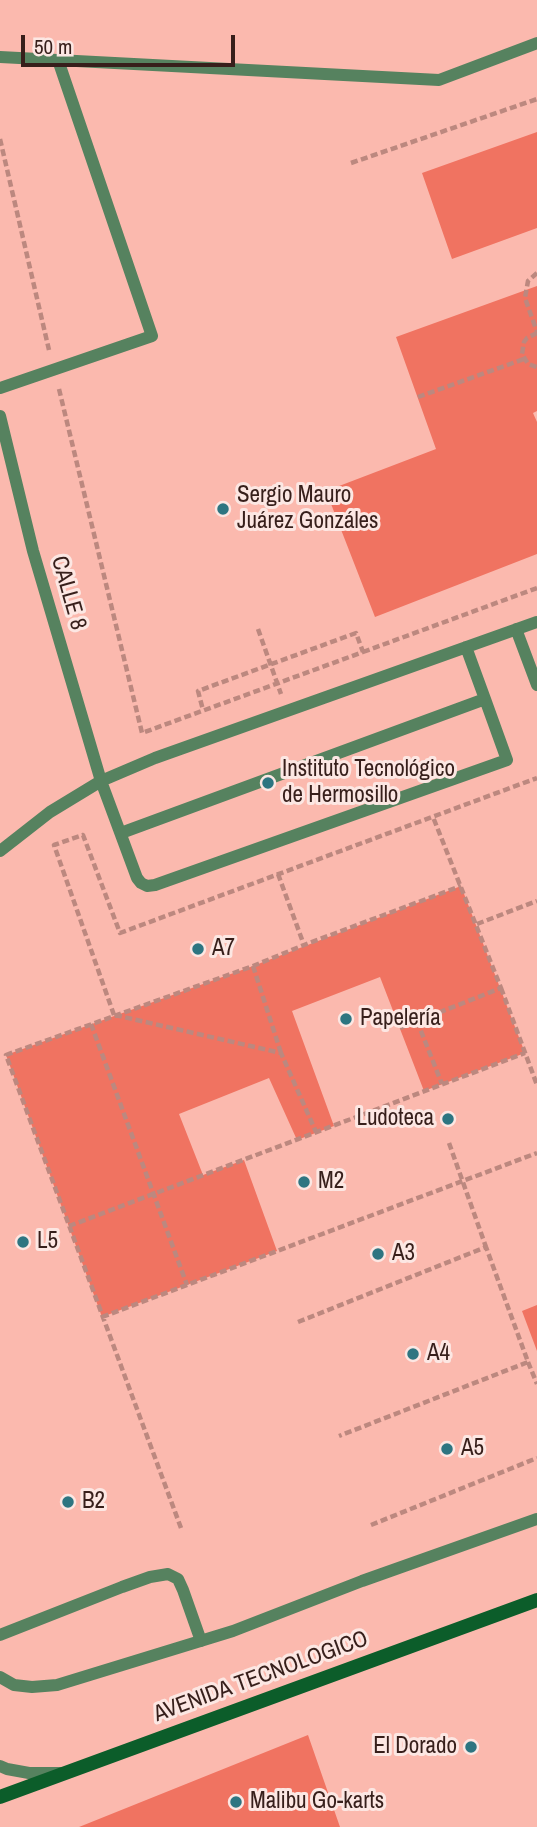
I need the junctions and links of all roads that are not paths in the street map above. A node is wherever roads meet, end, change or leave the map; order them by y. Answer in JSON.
{"nodes":[{"id":1,"x":537,"y":43,"type":"edge"},
{"id":2,"x":0,"y":57,"type":"edge"},
{"id":3,"x":58,"y":60,"type":"junction"},
{"id":4,"x":0,"y":388,"type":"edge"},
{"id":5,"x":0,"y":416,"type":"edge"},
{"id":6,"x":537,"y":622,"type":"edge"},
{"id":7,"x":516,"y":629,"type":"junction"},
{"id":8,"x":466,"y":647,"type":"junction"},
{"id":9,"x":537,"y":683,"type":"edge"},
{"id":10,"x":485,"y":699,"type":"junction"},
{"id":11,"x":101,"y":781,"type":"junction"},
{"id":12,"x":121,"y":833,"type":"junction"},
{"id":13,"x":0,"y":851,"type":"edge"},
{"id":14,"x":537,"y":1518,"type":"edge"},
{"id":15,"x":537,"y":1601,"type":"edge"},
{"id":16,"x":0,"y":1635,"type":"edge"},
{"id":17,"x":201,"y":1641,"type":"junction"},
{"id":18,"x":0,"y":1677,"type":"edge"},
{"id":19,"x":0,"y":1766,"type":"edge"},
{"id":20,"x":65,"y":1773,"type":"junction"},
{"id":21,"x":0,"y":1797,"type":"edge"}],
"edges":[{"from":1,"to":3,"type":"lane"},
{"from":2,"to":3,"type":"lane"},
{"from":3,"to":4,"type":"lane"},
{"from":5,"to":11,"type":"lane","name":"CALLE 8"},
{"from":6,"to":7,"type":"lane"},
{"from":7,"to":8,"type":"lane"},
{"from":7,"to":9,"type":"lane"},
{"from":8,"to":10,"type":"lane"},
{"from":8,"to":11,"type":"lane"},
{"from":10,"to":12,"type":"lane"},
{"from":10,"to":12,"type":"lane","name":"CALLE 8"},
{"from":11,"to":12,"type":"lane","name":"CALLE 8"},
{"from":11,"to":13,"type":"lane"},
{"from":14,"to":17,"type":"lane"},
{"from":15,"to":20,"type":"street","name":"AVENIDA TECNOLOGICO"},
{"from":16,"to":17,"type":"lane"},
{"from":17,"to":18,"type":"lane"},
{"from":19,"to":20,"type":"lane"},
{"from":20,"to":21,"type":"street","name":"AVENIDA TECNOLOGICO"}]}
